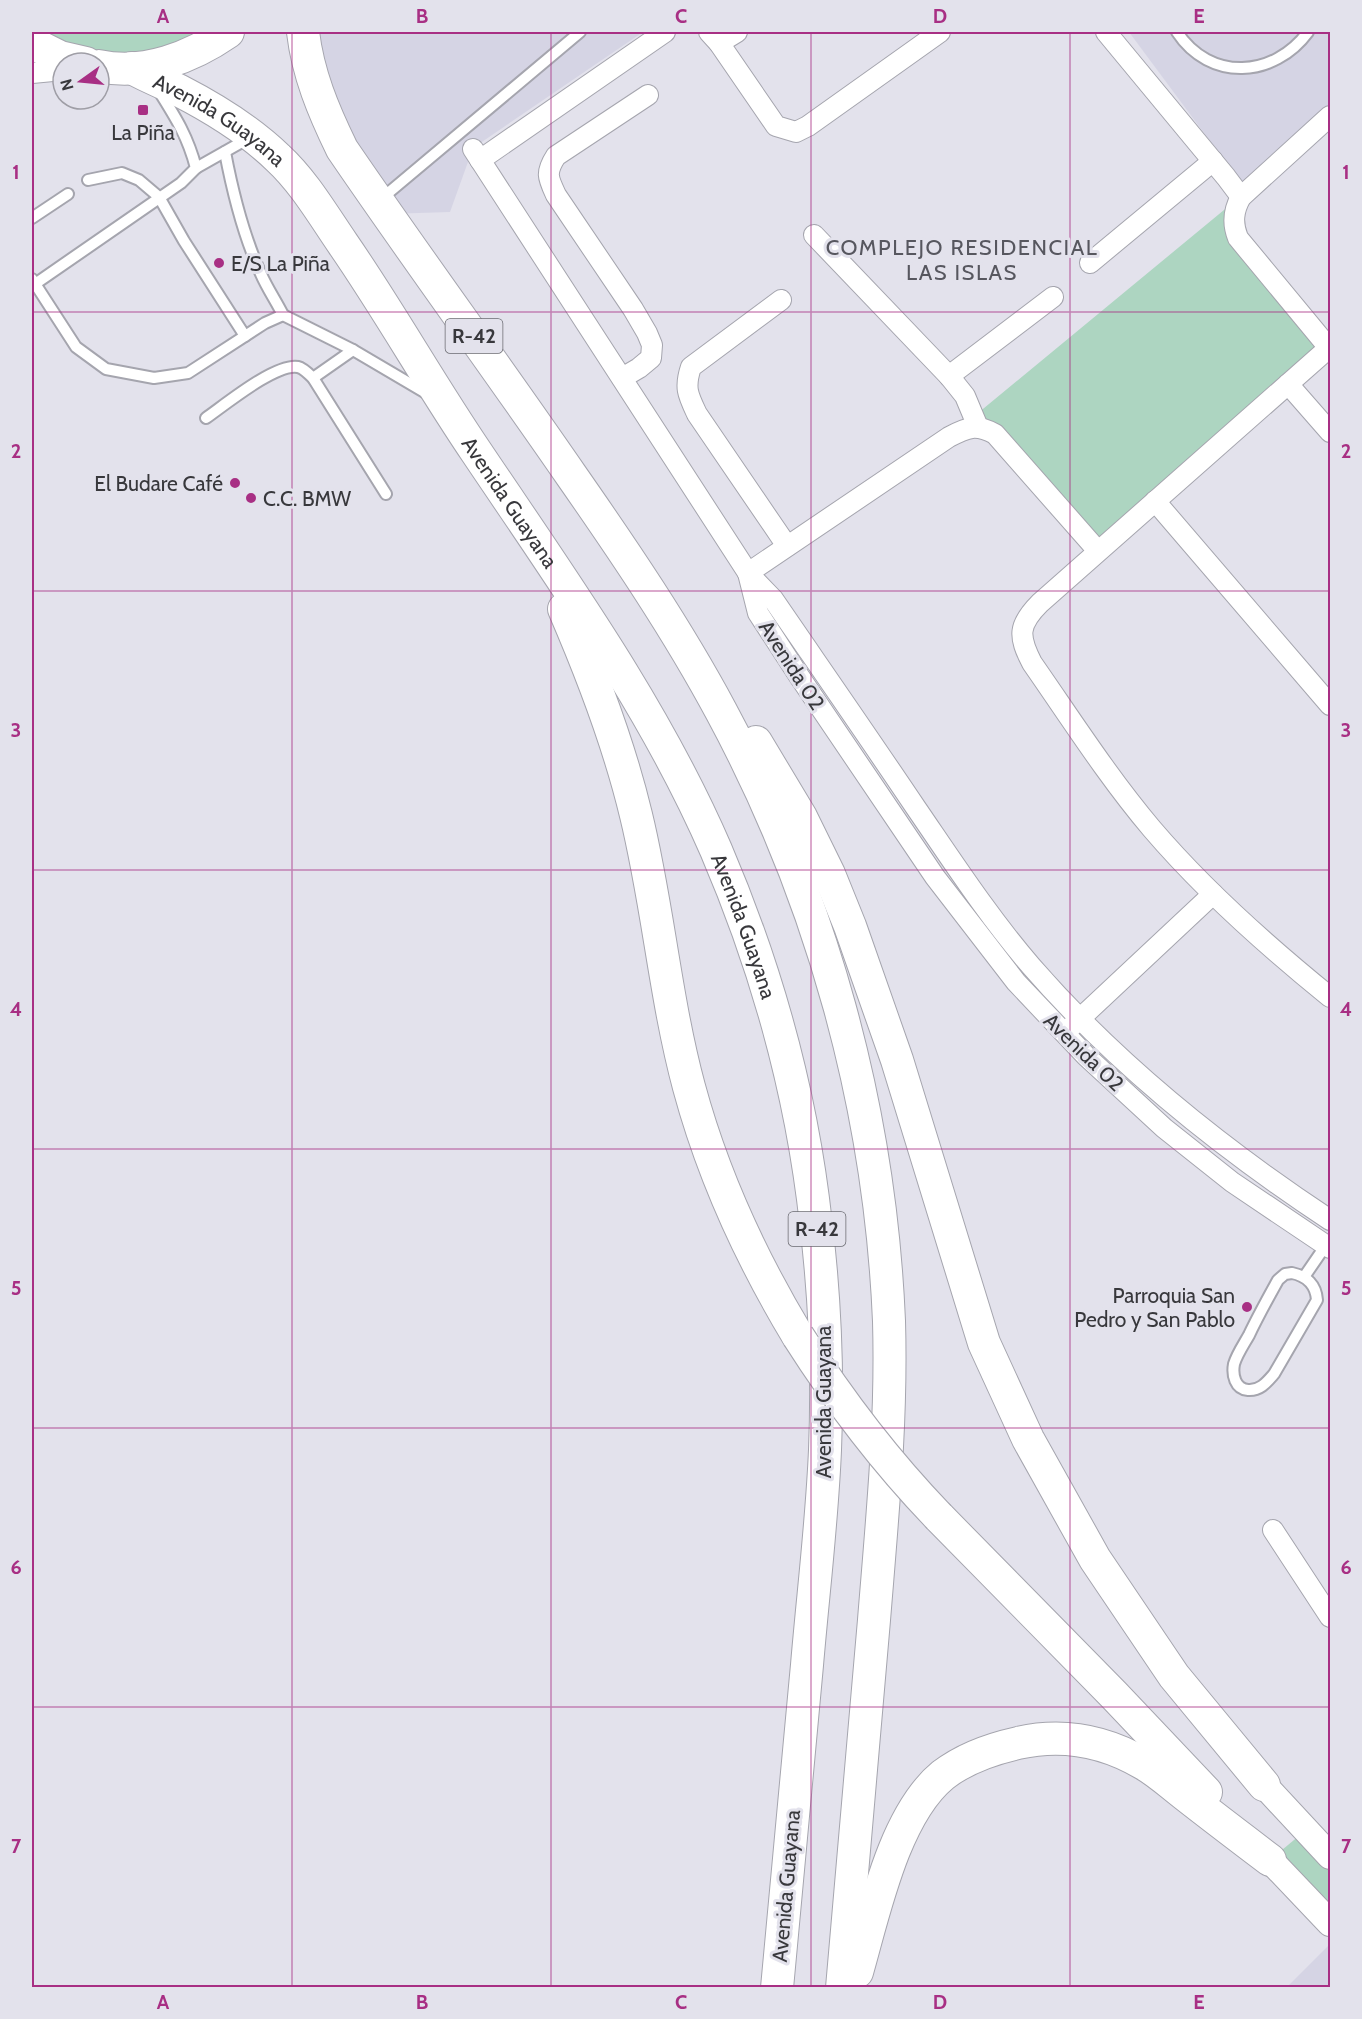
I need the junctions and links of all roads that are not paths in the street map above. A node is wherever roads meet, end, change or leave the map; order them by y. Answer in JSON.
{"nodes":[{"id":1,"x":228,"y":32,"type":"edge"},
{"id":2,"x":303,"y":32,"type":"edge"},
{"id":3,"x":580,"y":32,"type":"edge"},
{"id":4,"x":665,"y":32,"type":"edge"},
{"id":5,"x":737,"y":32,"type":"edge"},
{"id":6,"x":940,"y":32,"type":"edge"},
{"id":7,"x":1106,"y":32,"type":"edge"},
{"id":8,"x":1177,"y":32,"type":"edge"},
{"id":9,"x":1308,"y":32,"type":"edge"},
{"id":10,"x":714,"y":37,"type":"edge"},
{"id":11,"x":32,"y":44,"type":"edge"},
{"id":12,"x":112,"y":68,"type":"edge"},
{"id":13,"x":51,"y":71,"type":"edge"},
{"id":14,"x":32,"y":73,"type":"edge"},
{"id":15,"x":648,"y":95,"type":"dead end"},
{"id":16,"x":1330,"y":116,"type":"edge"},
{"id":17,"x":252,"y":136,"type":"junction"},
{"id":18,"x":225,"y":152,"type":"junction"},
{"id":19,"x":1213,"y":160,"type":"junction"},
{"id":20,"x":196,"y":168,"type":"junction"},
{"id":21,"x":88,"y":180,"type":"dead end"},
{"id":22,"x":68,"y":194,"type":"dead end"},
{"id":23,"x":159,"y":197,"type":"junction"},
{"id":24,"x":1241,"y":197,"type":"junction"},
{"id":25,"x":378,"y":201,"type":"junction"},
{"id":26,"x":32,"y":218,"type":"edge"},
{"id":27,"x":814,"y":235,"type":"dead end"},
{"id":28,"x":1090,"y":263,"type":"dead end"},
{"id":29,"x":33,"y":281,"type":"edge"},
{"id":30,"x":1053,"y":297,"type":"dead end"},
{"id":31,"x":781,"y":300,"type":"dead end"},
{"id":32,"x":284,"y":315,"type":"junction"},
{"id":33,"x":245,"y":336,"type":"junction"},
{"id":34,"x":1330,"y":347,"type":"edge"},
{"id":35,"x":353,"y":350,"type":"junction"},
{"id":36,"x":949,"y":376,"type":"junction"},
{"id":37,"x":313,"y":378,"type":"junction"},
{"id":38,"x":622,"y":378,"type":"junction"},
{"id":39,"x":1288,"y":384,"type":"junction"},
{"id":40,"x":442,"y":402,"type":"junction"},
{"id":41,"x":206,"y":417,"type":"dead end"},
{"id":42,"x":978,"y":427,"type":"junction"},
{"id":43,"x":1330,"y":432,"type":"edge"},
{"id":44,"x":386,"y":494,"type":"dead end"},
{"id":45,"x":1155,"y":501,"type":"junction"},
{"id":46,"x":531,"y":534,"type":"junction"},
{"id":47,"x":788,"y":546,"type":"junction"},
{"id":48,"x":1098,"y":551,"type":"junction"},
{"id":49,"x":748,"y":573,"type":"junction"},
{"id":50,"x":673,"y":627,"type":"junction"},
{"id":51,"x":1330,"y":705,"type":"edge"},
{"id":52,"x":1214,"y":894,"type":"junction"},
{"id":53,"x":1330,"y":997,"type":"edge"},
{"id":54,"x":1080,"y":1018,"type":"junction"},
{"id":55,"x":1064,"y":1034,"type":"junction"},
{"id":56,"x":1330,"y":1220,"type":"edge"},
{"id":57,"x":1328,"y":1247,"type":"edge"},
{"id":58,"x":1304,"y":1277,"type":"junction"},
{"id":59,"x":1273,"y":1530,"type":"dead end"},
{"id":60,"x":1330,"y":1617,"type":"edge"},
{"id":61,"x":1264,"y":1785,"type":"joint"},
{"id":62,"x":1330,"y":1856,"type":"edge"},
{"id":63,"x":1270,"y":1860,"type":"junction"},
{"id":64,"x":1330,"y":1923,"type":"edge"},
{"id":65,"x":777,"y":1988,"type":"edge"},
{"id":66,"x":842,"y":1988,"type":"edge"},
{"id":67,"x":853,"y":1988,"type":"edge"}],
"edges":[{"from":1,"to":12,"type":"main road","number":"R-42"},
{"from":2,"to":25,"type":"main road","number":"R-42"},
{"from":3,"to":25,"type":"lane"},
{"from":4,"to":38,"type":"street"},
{"from":5,"to":10,"type":"street"},
{"from":6,"to":10,"type":"street"},
{"from":7,"to":19,"type":"street"},
{"from":8,"to":9,"type":"lane"},
{"from":11,"to":12,"type":"main road","number":"R-42"},
{"from":12,"to":17,"type":"main road","name":"Avenida Guayana","number":"R-42"},
{"from":12,"to":20,"type":"lane"},
{"from":13,"to":14,"type":"street"},
{"from":15,"to":38,"type":"street"},
{"from":16,"to":24,"type":"street"},
{"from":17,"to":18,"type":"lane"},
{"from":17,"to":40,"type":"main road","name":"Avenida Guayana","number":"R-42"},
{"from":18,"to":20,"type":"lane"},
{"from":18,"to":32,"type":"lane"},
{"from":19,"to":24,"type":"street"},
{"from":19,"to":28,"type":"street"},
{"from":20,"to":23,"type":"lane"},
{"from":21,"to":23,"type":"lane"},
{"from":22,"to":26,"type":"lane"},
{"from":23,"to":29,"type":"lane"},
{"from":23,"to":33,"type":"lane"},
{"from":24,"to":34,"type":"street"},
{"from":25,"to":50,"type":"main road","number":"R-42"},
{"from":27,"to":36,"type":"street"},
{"from":29,"to":33,"type":"lane"},
{"from":30,"to":36,"type":"street"},
{"from":31,"to":47,"type":"street"},
{"from":32,"to":33,"type":"lane"},
{"from":32,"to":35,"type":"lane"},
{"from":34,"to":39,"type":"street"},
{"from":35,"to":37,"type":"lane"},
{"from":35,"to":40,"type":"lane"},
{"from":36,"to":42,"type":"street"},
{"from":37,"to":41,"type":"lane"},
{"from":37,"to":44,"type":"lane"},
{"from":38,"to":49,"type":"street"},
{"from":39,"to":43,"type":"street"},
{"from":39,"to":45,"type":"street"},
{"from":40,"to":46,"type":"main road","name":"Avenida Guayana","number":"R-42"},
{"from":42,"to":47,"type":"street"},
{"from":42,"to":48,"type":"street"},
{"from":45,"to":48,"type":"street"},
{"from":45,"to":51,"type":"street"},
{"from":46,"to":63,"type":"main road","bridge":true},
{"from":46,"to":65,"type":"main road","name":"Avenida Guayana","number":"R-42"},
{"from":47,"to":49,"type":"street"},
{"from":48,"to":52,"type":"street"},
{"from":49,"to":54,"type":"street","name":"Avenida 02"},
{"from":49,"to":55,"type":"street","name":"Avenida 02"},
{"from":50,"to":61,"type":"main road"},
{"from":50,"to":66,"type":"main road","number":"R-42"},
{"from":52,"to":53,"type":"street"},
{"from":52,"to":54,"type":"street"},
{"from":54,"to":55,"type":"street"},
{"from":54,"to":56,"type":"street","name":"Avenida 02"},
{"from":55,"to":57,"type":"street","name":"Avenida 02"},
{"from":57,"to":58,"type":"lane"},
{"from":58,"to":58,"type":"lane"},
{"from":59,"to":60,"type":"street"},
{"from":61,"to":62,"type":"street"},
{"from":63,"to":64,"type":"street"},
{"from":63,"to":67,"type":"main road"}]}
